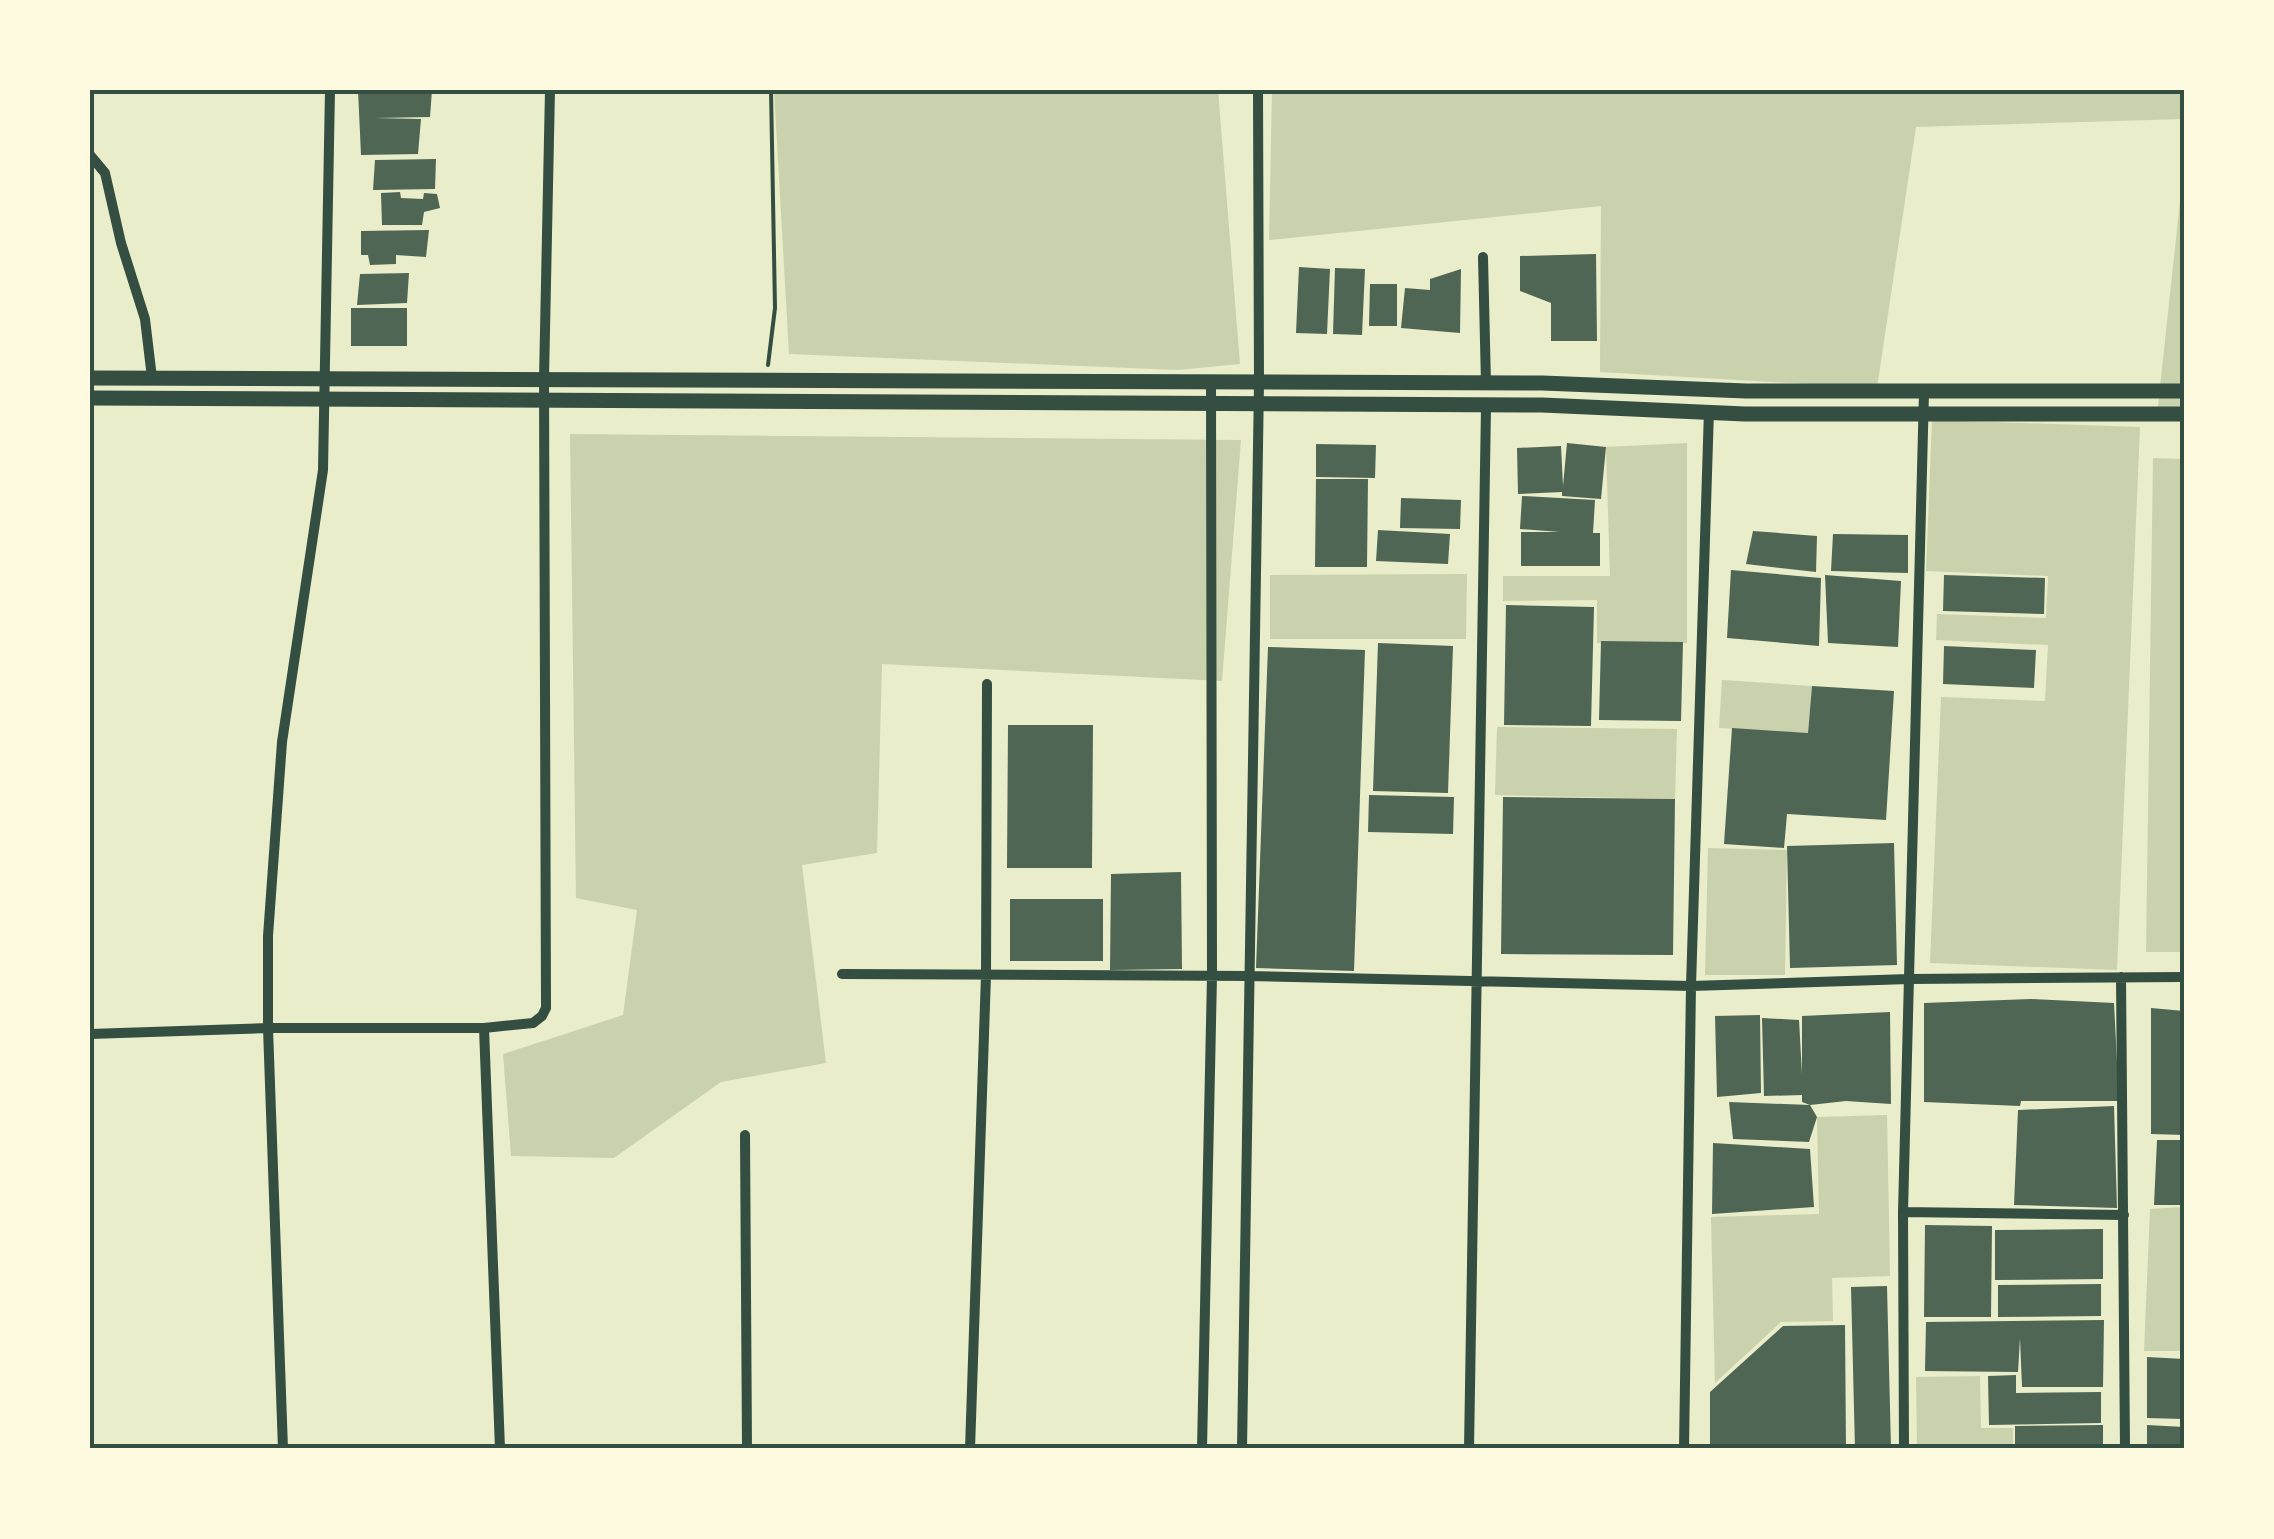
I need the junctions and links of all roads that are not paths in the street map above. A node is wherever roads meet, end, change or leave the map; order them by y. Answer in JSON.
{"nodes":[{"id":1,"x":330,"y":90,"type":"edge"},
{"id":2,"x":550,"y":90,"type":"edge"},
{"id":3,"x":1258,"y":90,"type":"edge"},
{"id":4,"x":90,"y":155,"type":"edge"},
{"id":5,"x":1483,"y":257,"type":"dead end"},
{"id":6,"x":90,"y":378,"type":"edge"},
{"id":7,"x":152,"y":378,"type":"junction"},
{"id":8,"x":326,"y":379,"type":"junction"},
{"id":9,"x":544,"y":379,"type":"junction"},
{"id":10,"x":1211,"y":383,"type":"junction"},
{"id":11,"x":1258,"y":384,"type":"junction"},
{"id":12,"x":1486,"y":384,"type":"junction"},
{"id":13,"x":2184,"y":391,"type":"edge"},
{"id":14,"x":1924,"y":392,"type":"junction"},
{"id":15,"x":90,"y":398,"type":"edge"},
{"id":16,"x":326,"y":400,"type":"junction"},
{"id":17,"x":544,"y":401,"type":"junction"},
{"id":18,"x":1212,"y":405,"type":"junction"},
{"id":19,"x":1258,"y":406,"type":"junction"},
{"id":20,"x":1486,"y":407,"type":"junction"},
{"id":21,"x":1709,"y":410,"type":"junction"},
{"id":22,"x":1924,"y":414,"type":"junction"},
{"id":23,"x":2184,"y":414,"type":"edge"},
{"id":24,"x":987,"y":684,"type":"dead end"},
{"id":25,"x":842,"y":974,"type":"dead end"},
{"id":26,"x":986,"y":975,"type":"junction"},
{"id":27,"x":1212,"y":976,"type":"junction"},
{"id":28,"x":1250,"y":976,"type":"junction"},
{"id":29,"x":2184,"y":976,"type":"edge"},
{"id":30,"x":2121,"y":977,"type":"junction"},
{"id":31,"x":1909,"y":979,"type":"junction"},
{"id":32,"x":1476,"y":980,"type":"junction"},
{"id":33,"x":1691,"y":986,"type":"junction"},
{"id":34,"x":268,"y":1028,"type":"junction"},
{"id":35,"x":484,"y":1028,"type":"junction"},
{"id":36,"x":90,"y":1034,"type":"edge"},
{"id":37,"x":745,"y":1135,"type":"dead end"},
{"id":38,"x":1904,"y":1212,"type":"junction"},
{"id":39,"x":2124,"y":1215,"type":"junction"},
{"id":40,"x":283,"y":1449,"type":"edge"},
{"id":41,"x":500,"y":1449,"type":"edge"},
{"id":42,"x":747,"y":1449,"type":"edge"},
{"id":43,"x":970,"y":1449,"type":"edge"},
{"id":44,"x":1202,"y":1449,"type":"edge"},
{"id":45,"x":1242,"y":1449,"type":"edge"},
{"id":46,"x":1469,"y":1449,"type":"edge"},
{"id":47,"x":1684,"y":1449,"type":"edge"},
{"id":48,"x":1904,"y":1449,"type":"edge"},
{"id":49,"x":2124,"y":1449,"type":"edge"}],
"edges":[{"from":1,"to":8,"type":"street"},
{"from":2,"to":9,"type":"street"},
{"from":3,"to":11,"type":"street"},
{"from":4,"to":7,"type":"street"},
{"from":5,"to":12,"type":"street"},
{"from":6,"to":7,"type":"main road"},
{"from":7,"to":8,"type":"main road"},
{"from":8,"to":9,"type":"main road"},
{"from":8,"to":16,"type":"street"},
{"from":9,"to":10,"type":"main road"},
{"from":9,"to":17,"type":"street"},
{"from":10,"to":11,"type":"main road"},
{"from":10,"to":18,"type":"street"},
{"from":11,"to":12,"type":"main road"},
{"from":11,"to":19,"type":"street"},
{"from":12,"to":14,"type":"main road"},
{"from":13,"to":14,"type":"main road"},
{"from":14,"to":22,"type":"street"},
{"from":15,"to":16,"type":"main road"},
{"from":16,"to":17,"type":"main road"},
{"from":16,"to":34,"type":"street"},
{"from":17,"to":18,"type":"main road"},
{"from":17,"to":35,"type":"street"},
{"from":18,"to":19,"type":"main road"},
{"from":18,"to":27,"type":"street"},
{"from":19,"to":20,"type":"main road"},
{"from":19,"to":28,"type":"street"},
{"from":20,"to":21,"type":"main road"},
{"from":20,"to":32,"type":"street"},
{"from":21,"to":22,"type":"main road"},
{"from":21,"to":33,"type":"street"},
{"from":22,"to":23,"type":"main road"},
{"from":22,"to":31,"type":"street"},
{"from":24,"to":26,"type":"street"},
{"from":25,"to":26,"type":"street"},
{"from":26,"to":27,"type":"street"},
{"from":26,"to":43,"type":"street"},
{"from":27,"to":28,"type":"street"},
{"from":27,"to":44,"type":"street"},
{"from":28,"to":32,"type":"street"},
{"from":28,"to":45,"type":"street"},
{"from":29,"to":30,"type":"street"},
{"from":30,"to":31,"type":"street"},
{"from":30,"to":39,"type":"street"},
{"from":31,"to":33,"type":"street"},
{"from":31,"to":38,"type":"street"},
{"from":32,"to":33,"type":"street"},
{"from":32,"to":46,"type":"street"},
{"from":33,"to":47,"type":"street"},
{"from":34,"to":35,"type":"street"},
{"from":34,"to":36,"type":"street"},
{"from":34,"to":40,"type":"street"},
{"from":35,"to":41,"type":"street"},
{"from":37,"to":42,"type":"street"},
{"from":38,"to":39,"type":"street"},
{"from":38,"to":48,"type":"street"},
{"from":39,"to":49,"type":"street"}]}
